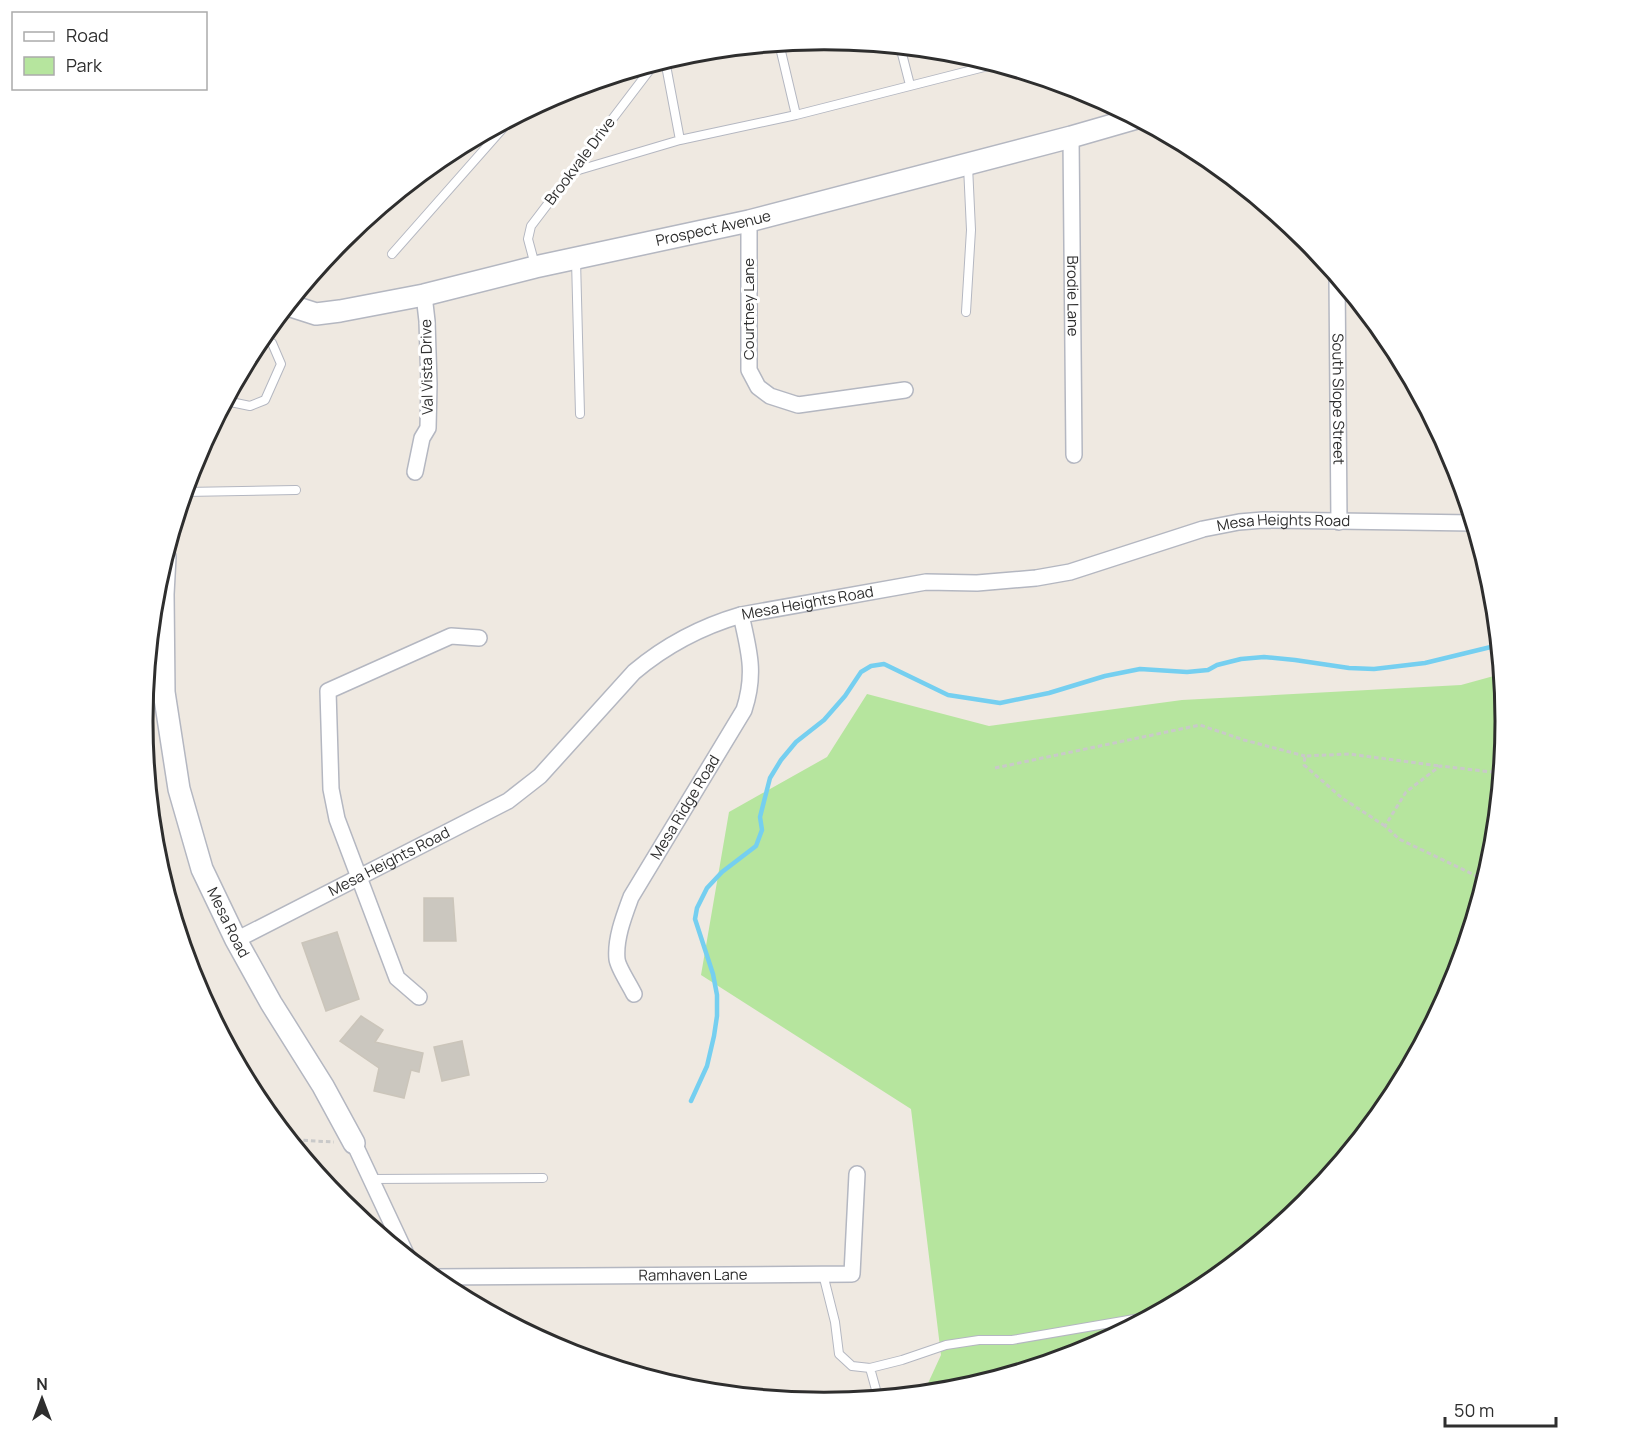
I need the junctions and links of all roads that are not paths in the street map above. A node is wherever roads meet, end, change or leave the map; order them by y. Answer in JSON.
{"nodes":[{"id":1,"x":781,"y":51,"type":"edge"},
{"id":2,"x":902,"y":54,"type":"edge"},
{"id":3,"x":667,"y":68,"type":"edge"},
{"id":4,"x":980,"y":68,"type":"edge"},
{"id":5,"x":647,"y":73,"type":"edge"},
{"id":6,"x":910,"y":85,"type":"junction"},
{"id":7,"x":796,"y":115,"type":"junction"},
{"id":8,"x":1126,"y":121,"type":"edge"},
{"id":9,"x":497,"y":135,"type":"edge"},
{"id":10,"x":1071,"y":137,"type":"junction"},
{"id":11,"x":680,"y":140,"type":"junction"},
{"id":12,"x":968,"y":164,"type":"junction"},
{"id":13,"x":572,"y":172,"type":"junction"},
{"id":14,"x":749,"y":221,"type":"junction"},
{"id":15,"x":392,"y":254,"type":"dead end"},
{"id":16,"x":576,"y":258,"type":"junction"},
{"id":17,"x":535,"y":267,"type":"junction"},
{"id":18,"x":1337,"y":288,"type":"edge"},
{"id":19,"x":424,"y":295,"type":"junction"},
{"id":20,"x":296,"y":307,"type":"edge"},
{"id":21,"x":966,"y":312,"type":"dead end"},
{"id":22,"x":271,"y":342,"type":"edge"},
{"id":23,"x":905,"y":390,"type":"dead end"},
{"id":24,"x":234,"y":402,"type":"edge"},
{"id":25,"x":580,"y":414,"type":"dead end"},
{"id":26,"x":1074,"y":455,"type":"dead end"},
{"id":27,"x":415,"y":472,"type":"dead end"},
{"id":28,"x":296,"y":490,"type":"dead end"},
{"id":29,"x":194,"y":492,"type":"edge"},
{"id":30,"x":1339,"y":522,"type":"junction"},
{"id":31,"x":1466,"y":523,"type":"edge"},
{"id":32,"x":163,"y":608,"type":"edge"},
{"id":33,"x":741,"y":615,"type":"junction"},
{"id":34,"x":479,"y":638,"type":"dead end"},
{"id":35,"x":358,"y":877,"type":"junction"},
{"id":36,"x":236,"y":940,"type":"junction"},
{"id":37,"x":634,"y":994,"type":"dead end"},
{"id":38,"x":419,"y":997,"type":"dead end"},
{"id":39,"x":354,"y":1143,"type":"joint"},
{"id":40,"x":856,"y":1174,"type":"dead end"},
{"id":41,"x":543,"y":1178,"type":"dead end"},
{"id":42,"x":372,"y":1179,"type":"junction"},
{"id":43,"x":399,"y":1239,"type":"edge"},
{"id":44,"x":823,"y":1274,"type":"junction"},
{"id":45,"x":450,"y":1277,"type":"edge"},
{"id":46,"x":1123,"y":1321,"type":"edge"},
{"id":47,"x":870,"y":1368,"type":"junction"},
{"id":48,"x":876,"y":1389,"type":"edge"}],
"edges":[{"from":1,"to":7,"type":"lane"},
{"from":2,"to":6,"type":"lane"},
{"from":3,"to":11,"type":"lane"},
{"from":4,"to":6,"type":"lane"},
{"from":5,"to":13,"type":"lane","name":"Brookvale Drive"},
{"from":6,"to":7,"type":"lane"},
{"from":7,"to":11,"type":"lane"},
{"from":8,"to":10,"type":"street","name":"Prospect Avenue"},
{"from":9,"to":15,"type":"lane"},
{"from":10,"to":12,"type":"street","name":"Prospect Avenue"},
{"from":10,"to":26,"type":"street","name":"Brodie Lane"},
{"from":11,"to":13,"type":"lane"},
{"from":12,"to":14,"type":"street","name":"Prospect Avenue"},
{"from":12,"to":21,"type":"lane"},
{"from":13,"to":17,"type":"lane","name":"Brookvale Drive"},
{"from":14,"to":16,"type":"street","name":"Prospect Avenue"},
{"from":14,"to":23,"type":"street","name":"Courtney Lane"},
{"from":16,"to":17,"type":"street","name":"Prospect Avenue"},
{"from":16,"to":25,"type":"lane"},
{"from":17,"to":19,"type":"street","name":"Prospect Avenue"},
{"from":18,"to":30,"type":"street","name":"South Slope Street"},
{"from":19,"to":20,"type":"street","name":"Prospect Avenue"},
{"from":19,"to":27,"type":"street","name":"Val Vista Drive"},
{"from":22,"to":24,"type":"lane"},
{"from":28,"to":29,"type":"lane"},
{"from":30,"to":31,"type":"street","name":"Mesa Heights Road"},
{"from":30,"to":33,"type":"street","name":"Mesa Heights Road"},
{"from":32,"to":36,"type":"street","name":"Mesa Road"},
{"from":33,"to":35,"type":"street","name":"Mesa Heights Road"},
{"from":33,"to":37,"type":"street","name":"Mesa Ridge Road"},
{"from":34,"to":35,"type":"street"},
{"from":35,"to":36,"type":"street","name":"Mesa Heights Road"},
{"from":35,"to":38,"type":"street"},
{"from":36,"to":39,"type":"street","name":"Mesa Road"},
{"from":39,"to":42,"type":"street","name":"Mesa Road"},
{"from":40,"to":44,"type":"street","name":"Ramhaven Lane"},
{"from":41,"to":42,"type":"lane"},
{"from":42,"to":43,"type":"street","name":"Mesa Road"},
{"from":44,"to":45,"type":"street","name":"Ramhaven Lane"},
{"from":44,"to":47,"type":"lane"},
{"from":46,"to":47,"type":"lane"},
{"from":47,"to":48,"type":"lane"}]}
